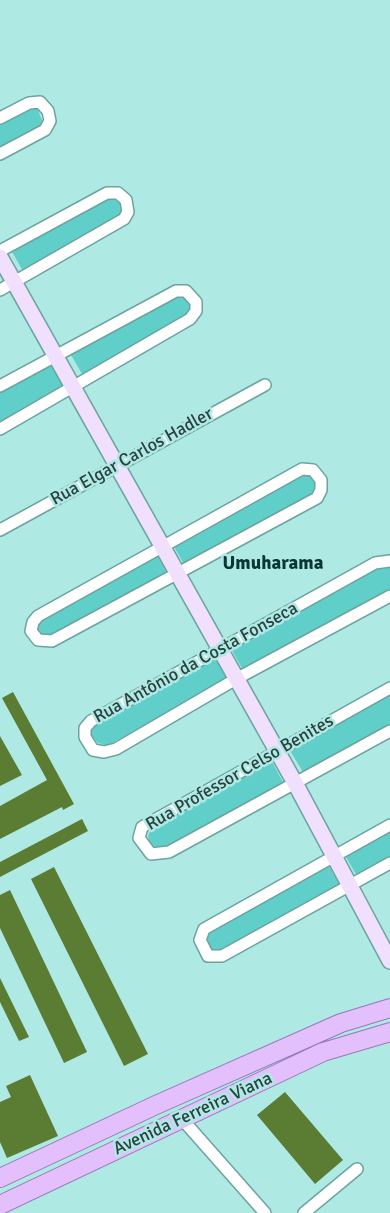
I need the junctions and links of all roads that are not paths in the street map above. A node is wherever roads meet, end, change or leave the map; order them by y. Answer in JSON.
{"nodes":[{"id":1,"x":0,"y":118,"type":"edge"},
{"id":2,"x":0,"y":154,"type":"edge"},
{"id":3,"x":0,"y":251,"type":"edge"},
{"id":4,"x":0,"y":257,"type":"edge"},
{"id":5,"x":14,"y":283,"type":"junction"},
{"id":6,"x":0,"y":290,"type":"edge"},
{"id":7,"x":56,"y":356,"type":"junction"},
{"id":8,"x":265,"y":385,"type":"dead end"},
{"id":9,"x":0,"y":386,"type":"edge"},
{"id":10,"x":73,"y":387,"type":"junction"},
{"id":11,"x":0,"y":429,"type":"edge"},
{"id":12,"x":117,"y":465,"type":"junction"},
{"id":13,"x":0,"y":530,"type":"edge"},
{"id":14,"x":162,"y":545,"type":"junction"},
{"id":15,"x":390,"y":561,"type":"edge"},
{"id":16,"x":178,"y":574,"type":"junction"},
{"id":17,"x":390,"y":596,"type":"edge"},
{"id":18,"x":220,"y":650,"type":"junction"},
{"id":19,"x":236,"y":680,"type":"junction"},
{"id":20,"x":390,"y":688,"type":"edge"},
{"id":21,"x":390,"y":731,"type":"edge"},
{"id":22,"x":276,"y":750,"type":"junction"},
{"id":23,"x":295,"y":783,"type":"junction"},
{"id":24,"x":390,"y":824,"type":"edge"},
{"id":25,"x":335,"y":855,"type":"junction"},
{"id":26,"x":390,"y":863,"type":"edge"},
{"id":27,"x":349,"y":885,"type":"junction"},
{"id":28,"x":390,"y":961,"type":"edge"},
{"id":29,"x":390,"y":1008,"type":"edge"},
{"id":30,"x":390,"y":1032,"type":"edge"},
{"id":31,"x":182,"y":1119,"type":"junction"},
{"id":32,"x":358,"y":1169,"type":"dead end"},
{"id":33,"x":0,"y":1178,"type":"edge"},
{"id":34,"x":0,"y":1205,"type":"edge"},
{"id":35,"x":264,"y":1213,"type":"edge"},
{"id":36,"x":304,"y":1213,"type":"edge"}],
"edges":[{"from":1,"to":2,"type":"street"},
{"from":3,"to":5,"type":"street"},
{"from":4,"to":5,"type":"street"},
{"from":5,"to":6,"type":"street"},
{"from":5,"to":7,"type":"street"},
{"from":7,"to":9,"type":"street"},
{"from":7,"to":10,"type":"street"},
{"from":7,"to":10,"type":"street"},
{"from":8,"to":12,"type":"street","name":"Rua Elgar Carlos Hadler"},
{"from":10,"to":11,"type":"street"},
{"from":10,"to":12,"type":"street"},
{"from":12,"to":13,"type":"street","name":"Rua Elgar Carlos Hadler"},
{"from":12,"to":14,"type":"street"},
{"from":14,"to":16,"type":"street"},
{"from":14,"to":16,"type":"street"},
{"from":14,"to":16,"type":"street"},
{"from":15,"to":18,"type":"street","name":"Rua Antônio da Costa Fonseca"},
{"from":16,"to":18,"type":"street"},
{"from":17,"to":19,"type":"street","name":"Rua Antônio da Costa Fonseca"},
{"from":18,"to":19,"type":"street"},
{"from":18,"to":19,"type":"street","name":"Rua Antônio da Costa Fonseca"},
{"from":19,"to":22,"type":"street"},
{"from":20,"to":22,"type":"street","name":"Rua Professor Celso Benites"},
{"from":21,"to":23,"type":"street","name":"Rua Professor Celso Benites"},
{"from":22,"to":23,"type":"street"},
{"from":22,"to":23,"type":"street","name":"Rua Professor Celso Benites"},
{"from":23,"to":25,"type":"street"},
{"from":24,"to":25,"type":"street"},
{"from":25,"to":27,"type":"street"},
{"from":25,"to":27,"type":"street"},
{"from":26,"to":27,"type":"street"},
{"from":27,"to":28,"type":"street"},
{"from":29,"to":33,"type":"main road","name":"Avenida Ferreira Viana"},
{"from":30,"to":31,"type":"main road","name":"Avenida Ferreira Viana"},
{"from":31,"to":34,"type":"main road","name":"Avenida Ferreira Viana"},
{"from":31,"to":35,"type":"street"},
{"from":32,"to":36,"type":"street"}]}
